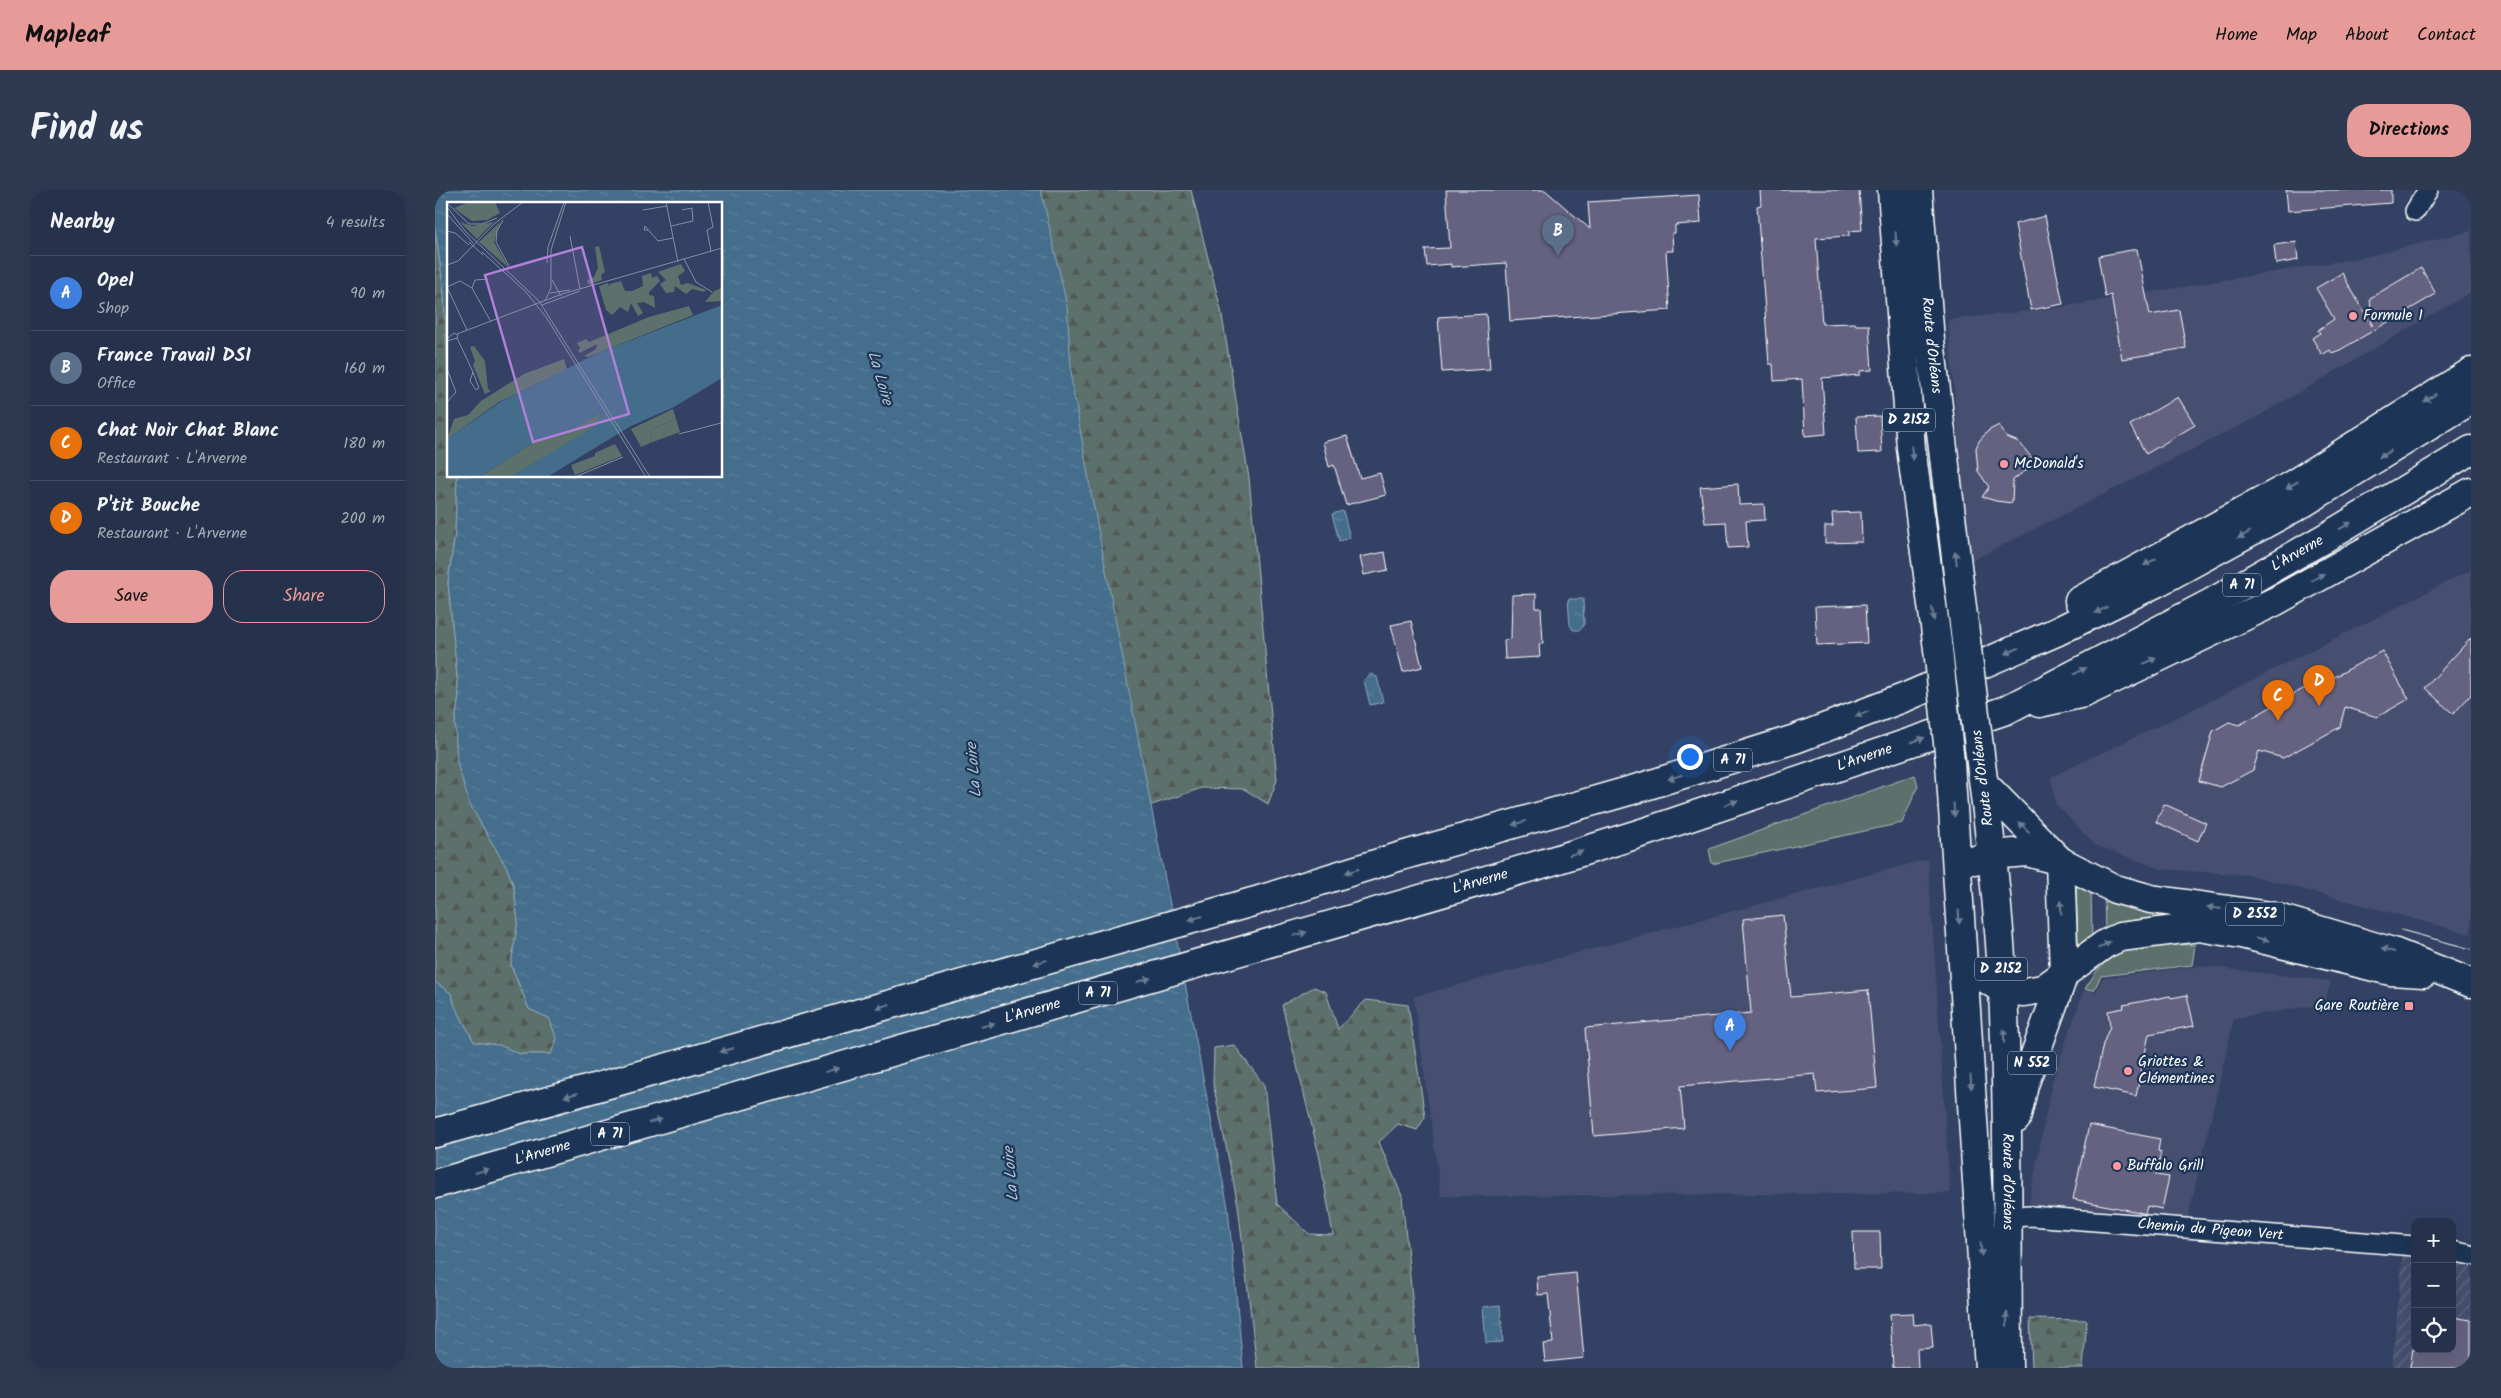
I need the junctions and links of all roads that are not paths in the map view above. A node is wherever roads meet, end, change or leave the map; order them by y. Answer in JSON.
{"nodes":[{"id":1,"x":1892,"y":190,"type":"edge"},
{"id":2,"x":1918,"y":190,"type":"edge"},
{"id":3,"x":2428,"y":190,"type":"edge"},
{"id":4,"x":2415,"y":210,"type":"dead end"},
{"id":5,"x":2471,"y":372,"type":"edge"},
{"id":6,"x":2471,"y":400,"type":"edge"},
{"id":7,"x":2471,"y":450,"type":"edge"},
{"id":8,"x":2471,"y":492,"type":"edge"},
{"id":9,"x":2056,"y":632,"type":"junction"},
{"id":10,"x":2006,"y":710,"type":"junction"},
{"id":11,"x":1984,"y":784,"type":"junction"},
{"id":12,"x":1991,"y":855,"type":"junction"},
{"id":13,"x":2059,"y":861,"type":"junction"},
{"id":14,"x":1957,"y":871,"type":"junction"},
{"id":15,"x":1961,"y":963,"type":"junction"},
{"id":16,"x":2064,"y":974,"type":"junction"},
{"id":17,"x":2460,"y":979,"type":"edge"},
{"id":18,"x":2003,"y":990,"type":"junction"},
{"id":19,"x":435,"y":1134,"type":"edge"},
{"id":20,"x":2007,"y":1154,"type":"junction"},
{"id":21,"x":435,"y":1184,"type":"edge"},
{"id":22,"x":2007,"y":1217,"type":"junction"},
{"id":23,"x":2411,"y":1246,"type":"edge"},
{"id":24,"x":2456,"y":1252,"type":"edge"},
{"id":25,"x":2471,"y":1255,"type":"edge"},
{"id":26,"x":1989,"y":1368,"type":"edge"},
{"id":27,"x":2007,"y":1368,"type":"edge"}],
"edges":[{"from":1,"to":14,"type":"main road","name":"Route d'Orléans","number":"D 2152","one_way":true,"bridge":true},
{"from":11,"to":2,"type":"main road","name":"Route d'Orléans","number":"D 2152","one_way":true,"bridge":true},
{"from":3,"to":4,"type":"street"},
{"from":5,"to":9,"type":"main road","one_way":true},
{"from":6,"to":9,"type":"main road","number":"A 71","one_way":true},
{"from":10,"to":7,"type":"main road","name":"L'Arverne","number":"A 71","one_way":true},
{"from":10,"to":8,"type":"main road","one_way":true},
{"from":9,"to":19,"type":"main road","number":"A 71","one_way":true},
{"from":21,"to":10,"type":"main road","name":"L'Arverne","number":"A 71","one_way":true},
{"from":11,"to":12,"type":"main road","name":"Route d'Orléans","number":"D 2152"},
{"from":13,"to":11,"type":"main road","one_way":true},
{"from":12,"to":13,"type":"main road"},
{"from":12,"to":14,"type":"main road"},
{"from":12,"to":18,"type":"main road","name":"Route d'Orléans","number":"D 2152"},
{"from":16,"to":13,"type":"main road","one_way":true},
{"from":17,"to":13,"type":"main road","number":"D 2552","one_way":true},
{"from":14,"to":15,"type":"main road","name":"Route d'Orléans","number":"D 2152","one_way":true},
{"from":15,"to":18,"type":"main road"},
{"from":15,"to":26,"type":"main road","name":"Route d'Orléans","number":"D 2152","one_way":true},
{"from":16,"to":17,"type":"main road","number":"D 2552","one_way":true},
{"from":16,"to":18,"type":"main road"},
{"from":16,"to":20,"type":"main road","number":"N 552"},
{"from":20,"to":18,"type":"main road","name":"Route d'Orléans","number":"D 2152","one_way":true},
{"from":20,"to":22,"type":"main road","name":"Route d'Orléans","number":"D 2152"},
{"from":22,"to":23,"type":"street","name":"Chemin du Pigeon Vert"},
{"from":27,"to":22,"type":"main road","name":"Route d'Orléans","number":"D 2152","one_way":true},
{"from":24,"to":25,"type":"street"}]}
